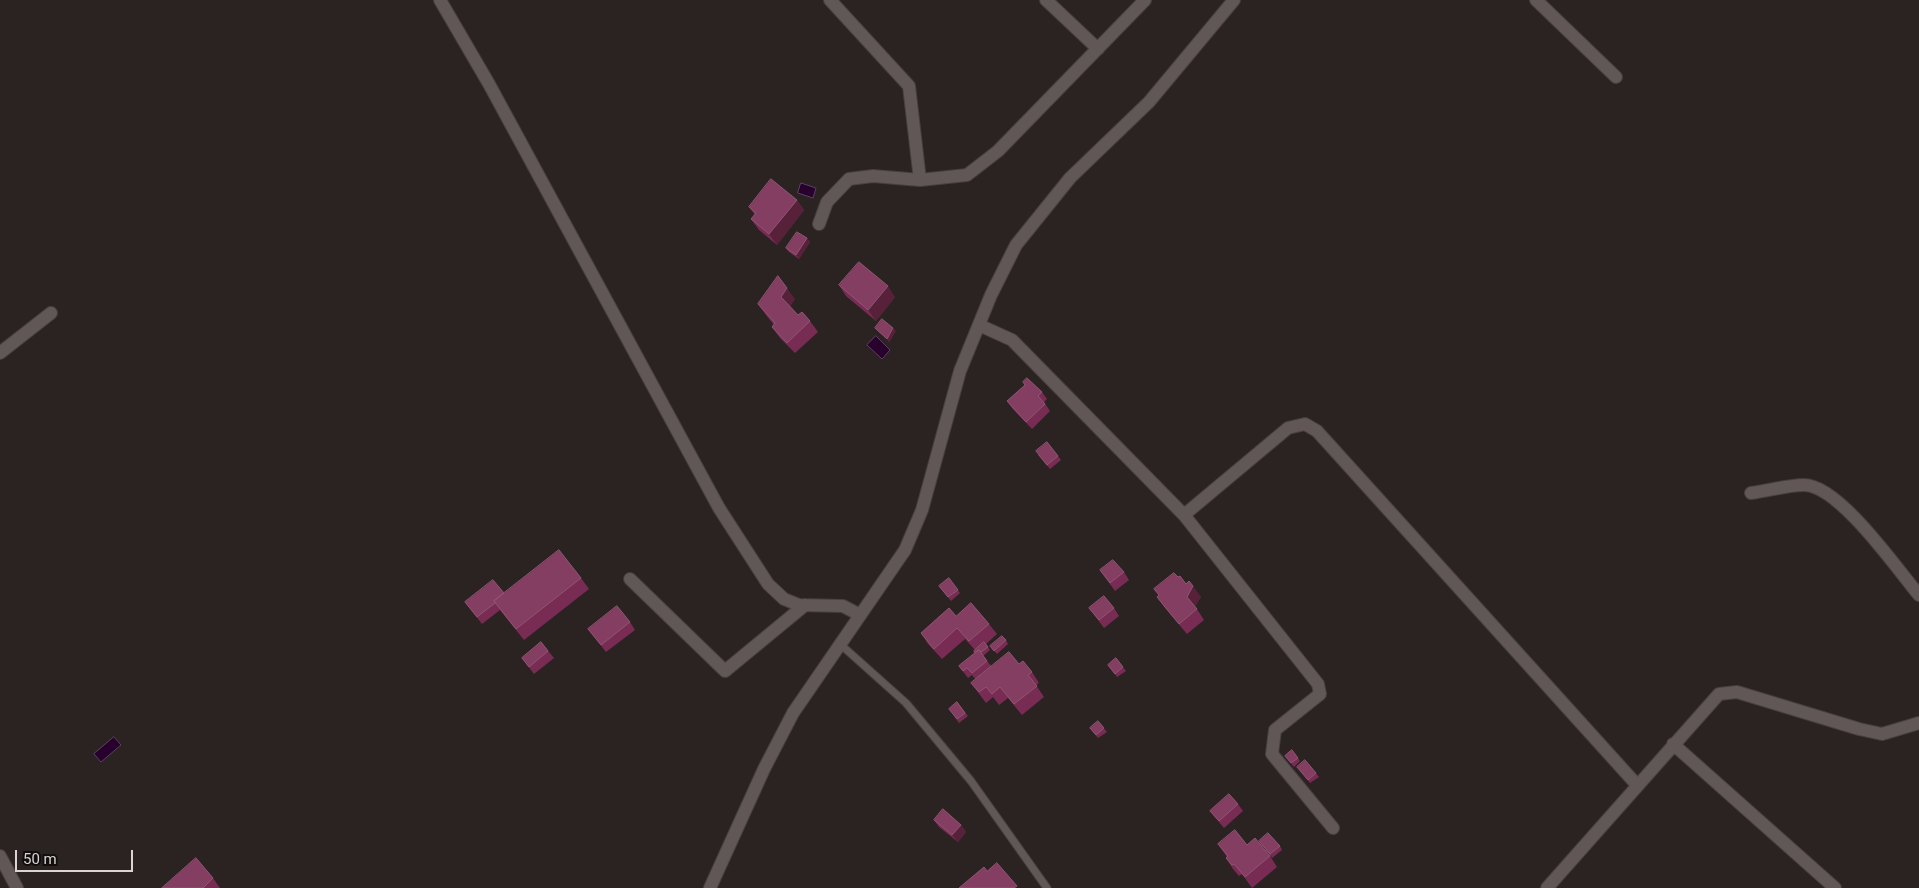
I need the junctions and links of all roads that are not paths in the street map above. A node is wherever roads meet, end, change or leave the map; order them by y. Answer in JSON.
{"nodes":[{"id":1,"x":440,"y":0,"type":"edge"},
{"id":2,"x":830,"y":0,"type":"edge"},
{"id":3,"x":1046,"y":0,"type":"edge"},
{"id":4,"x":1145,"y":0,"type":"edge"},
{"id":5,"x":1234,"y":0,"type":"edge"},
{"id":6,"x":1536,"y":0,"type":"edge"},
{"id":7,"x":1098,"y":49,"type":"junction"},
{"id":8,"x":1616,"y":77,"type":"dead end"},
{"id":9,"x":920,"y":180,"type":"junction"},
{"id":10,"x":819,"y":224,"type":"dead end"},
{"id":11,"x":51,"y":313,"type":"dead end"},
{"id":12,"x":979,"y":325,"type":"junction"},
{"id":13,"x":0,"y":353,"type":"edge"},
{"id":14,"x":1751,"y":493,"type":"dead end"},
{"id":15,"x":1184,"y":515,"type":"junction"},
{"id":16,"x":630,"y":579,"type":"dead end"},
{"id":17,"x":1919,"y":595,"type":"edge"},
{"id":18,"x":805,"y":605,"type":"junction"},
{"id":19,"x":860,"y":616,"type":"junction"},
{"id":20,"x":840,"y":644,"type":"junction"},
{"id":21,"x":1919,"y":723,"type":"edge"},
{"id":22,"x":1673,"y":744,"type":"junction"},
{"id":23,"x":1637,"y":785,"type":"junction"},
{"id":24,"x":1333,"y":828,"type":"dead end"},
{"id":25,"x":0,"y":856,"type":"edge"},
{"id":26,"x":17,"y":888,"type":"edge"},
{"id":27,"x":710,"y":888,"type":"edge"},
{"id":28,"x":1048,"y":888,"type":"edge"},
{"id":29,"x":1547,"y":888,"type":"edge"},
{"id":30,"x":1835,"y":888,"type":"edge"}],
"edges":[{"from":1,"to":18,"type":"street"},
{"from":2,"to":9,"type":"street"},
{"from":3,"to":7,"type":"street"},
{"from":4,"to":7,"type":"street"},
{"from":5,"to":12,"type":"street"},
{"from":6,"to":8,"type":"street"},
{"from":7,"to":9,"type":"street"},
{"from":9,"to":10,"type":"street"},
{"from":11,"to":13,"type":"street"},
{"from":12,"to":15,"type":"street"},
{"from":12,"to":19,"type":"street"},
{"from":14,"to":17,"type":"street"},
{"from":15,"to":23,"type":"street"},
{"from":15,"to":24,"type":"street"},
{"from":16,"to":18,"type":"street"},
{"from":18,"to":19,"type":"street"},
{"from":19,"to":20,"type":"street"},
{"from":20,"to":27,"type":"street"},
{"from":20,"to":28,"type":"lane"},
{"from":21,"to":22,"type":"street"},
{"from":22,"to":23,"type":"street"},
{"from":22,"to":30,"type":"street"},
{"from":23,"to":29,"type":"street"},
{"from":25,"to":26,"type":"street"}]}
